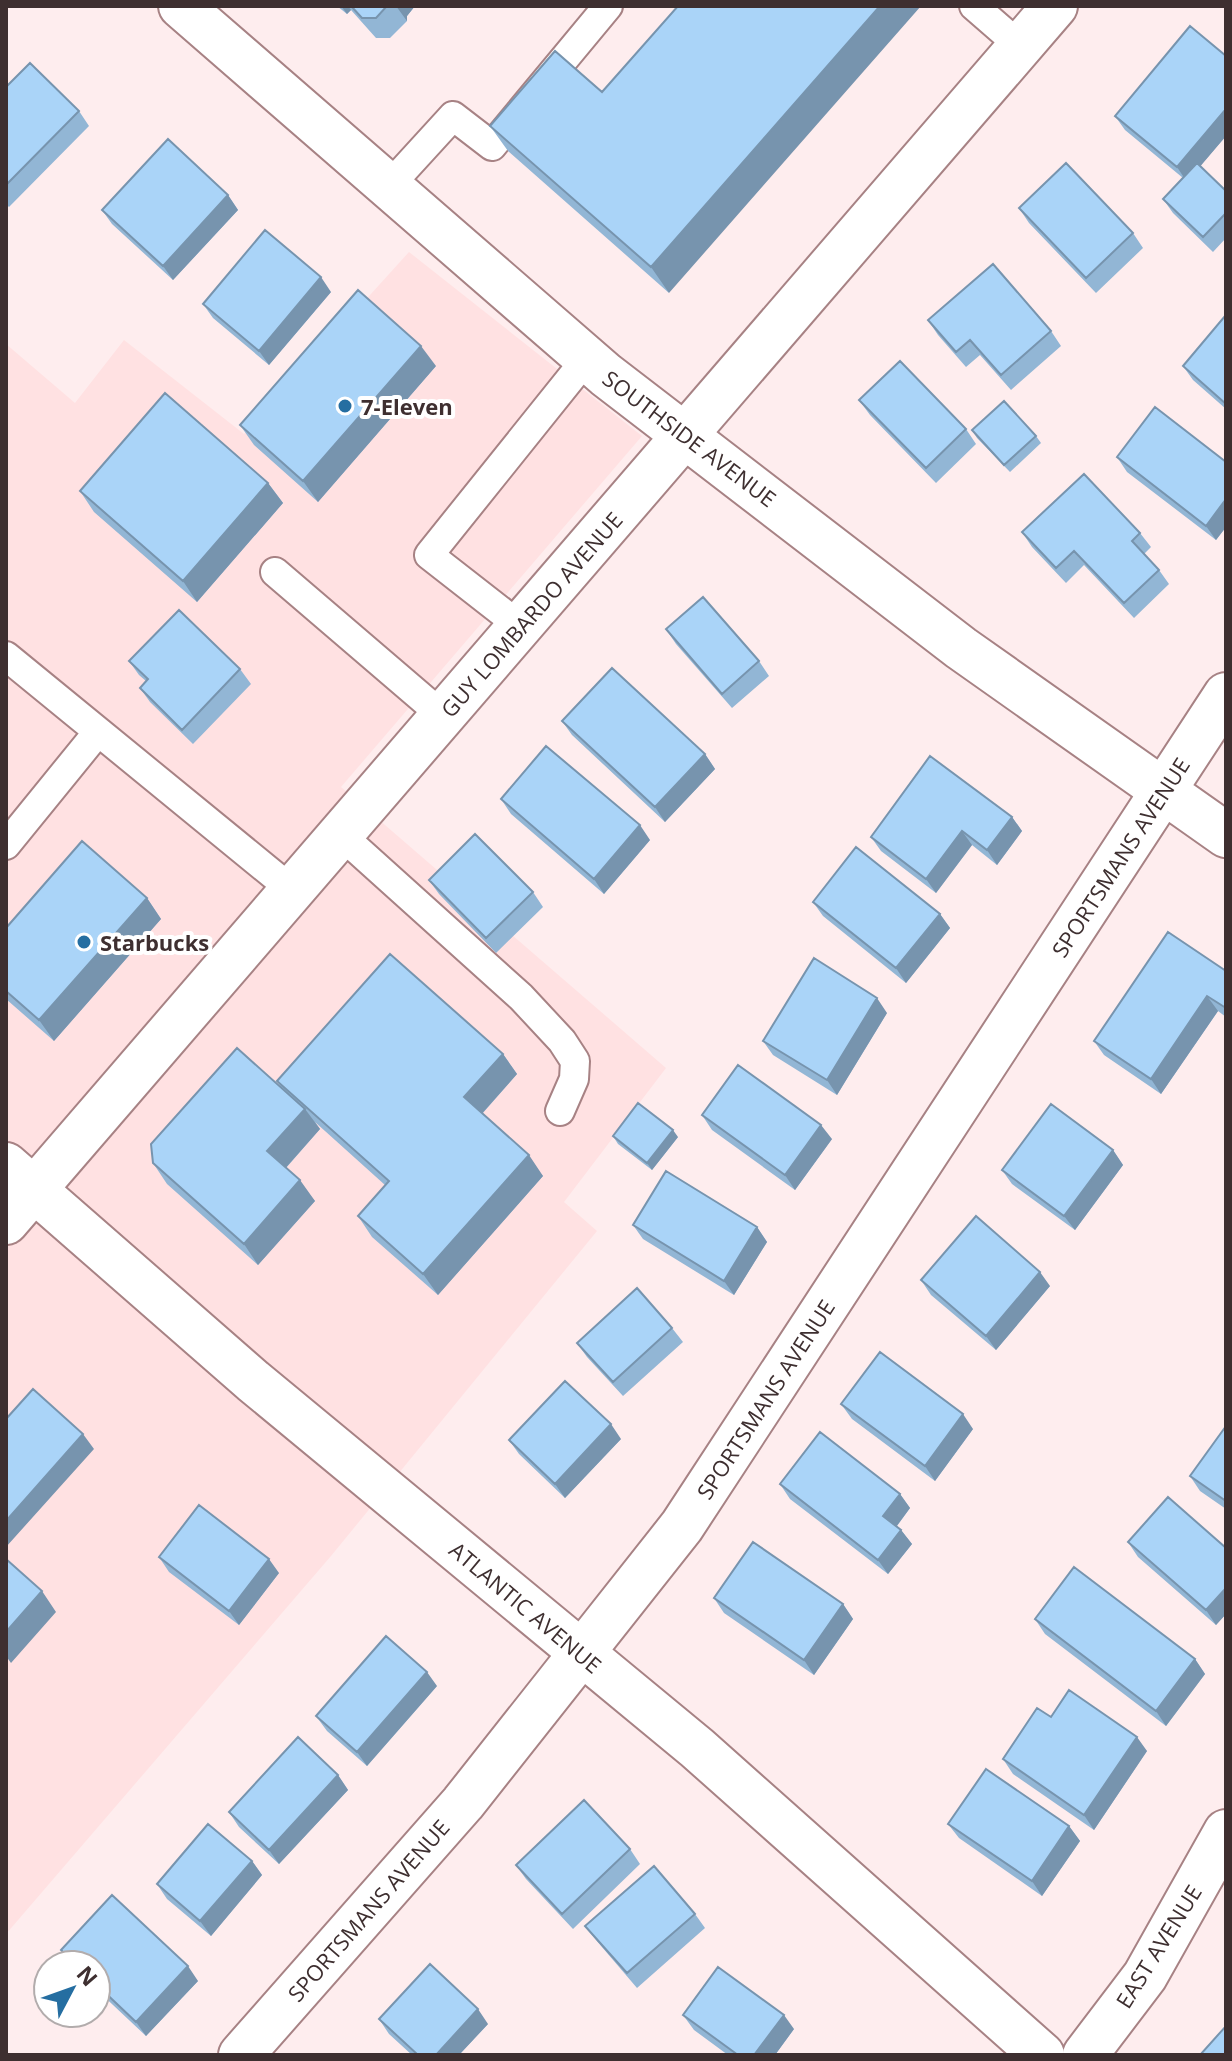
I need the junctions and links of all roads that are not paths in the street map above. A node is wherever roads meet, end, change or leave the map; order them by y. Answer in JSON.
{"nodes":[{"id":1,"x":181,"y":6,"type":"edge"},
{"id":2,"x":608,"y":6,"type":"edge"},
{"id":3,"x":974,"y":6,"type":"edge"},
{"id":4,"x":1055,"y":6,"type":"edge"},
{"id":5,"x":1020,"y":46,"type":"junction"},
{"id":6,"x":389,"y":186,"type":"junction"},
{"id":7,"x":587,"y":358,"type":"junction"},
{"id":8,"x":686,"y":434,"type":"junction"},
{"id":9,"x":275,"y":572,"type":"dead end"},
{"id":10,"x":520,"y":626,"type":"junction"},
{"id":11,"x":6,"y":657,"type":"edge"},
{"id":12,"x":1226,"y":695,"type":"edge"},
{"id":13,"x":443,"y":716,"type":"junction"},
{"id":14,"x":97,"y":733,"type":"junction"},
{"id":15,"x":1163,"y":792,"type":"junction"},
{"id":16,"x":340,"y":834,"type":"junction"},
{"id":17,"x":1226,"y":835,"type":"edge"},
{"id":18,"x":6,"y":845,"type":"edge"},
{"id":19,"x":292,"y":890,"type":"junction"},
{"id":20,"x":560,"y":1111,"type":"dead end"},
{"id":21,"x":20,"y":1177,"type":"edge"},
{"id":22,"x":6,"y":1222,"type":"edge"},
{"id":23,"x":580,"y":1651,"type":"junction"},
{"id":24,"x":1226,"y":1832,"type":"edge"},
{"id":25,"x":241,"y":2055,"type":"edge"},
{"id":26,"x":1042,"y":2055,"type":"edge"},
{"id":27,"x":1085,"y":2055,"type":"edge"}],
"edges":[{"from":1,"to":6,"type":"street","name":"SOUTHSIDE AVENUE"},
{"from":2,"to":6,"type":"lane"},
{"from":3,"to":5,"type":"lane"},
{"from":4,"to":5,"type":"street","name":"GUY LOMBARDO AVENUE"},
{"from":5,"to":8,"type":"street","name":"GUY LOMBARDO AVENUE"},
{"from":6,"to":7,"type":"street","name":"SOUTHSIDE AVENUE"},
{"from":7,"to":8,"type":"street","name":"SOUTHSIDE AVENUE"},
{"from":7,"to":10,"type":"lane"},
{"from":8,"to":10,"type":"street","name":"GUY LOMBARDO AVENUE"},
{"from":8,"to":15,"type":"street","name":"SOUTHSIDE AVENUE"},
{"from":9,"to":13,"type":"lane"},
{"from":10,"to":13,"type":"street","name":"GUY LOMBARDO AVENUE"},
{"from":11,"to":14,"type":"lane"},
{"from":12,"to":15,"type":"street","name":"SPORTSMANS AVENUE"},
{"from":13,"to":16,"type":"street","name":"GUY LOMBARDO AVENUE"},
{"from":14,"to":18,"type":"lane"},
{"from":14,"to":19,"type":"lane"},
{"from":15,"to":17,"type":"street","name":"SOUTHSIDE AVENUE"},
{"from":15,"to":23,"type":"street","name":"SPORTSMANS AVENUE"},
{"from":16,"to":19,"type":"street","name":"GUY LOMBARDO AVENUE"},
{"from":16,"to":20,"type":"lane"},
{"from":19,"to":21,"type":"street","name":"GUY LOMBARDO AVENUE"},
{"from":21,"to":22,"type":"street","name":"GUY LOMBARDO AVENUE"},
{"from":21,"to":23,"type":"street","name":"ATLANTIC AVENUE"},
{"from":23,"to":25,"type":"street","name":"SPORTSMANS AVENUE"},
{"from":23,"to":26,"type":"street","name":"ATLANTIC AVENUE"},
{"from":24,"to":27,"type":"street","name":"EAST AVENUE"}]}
